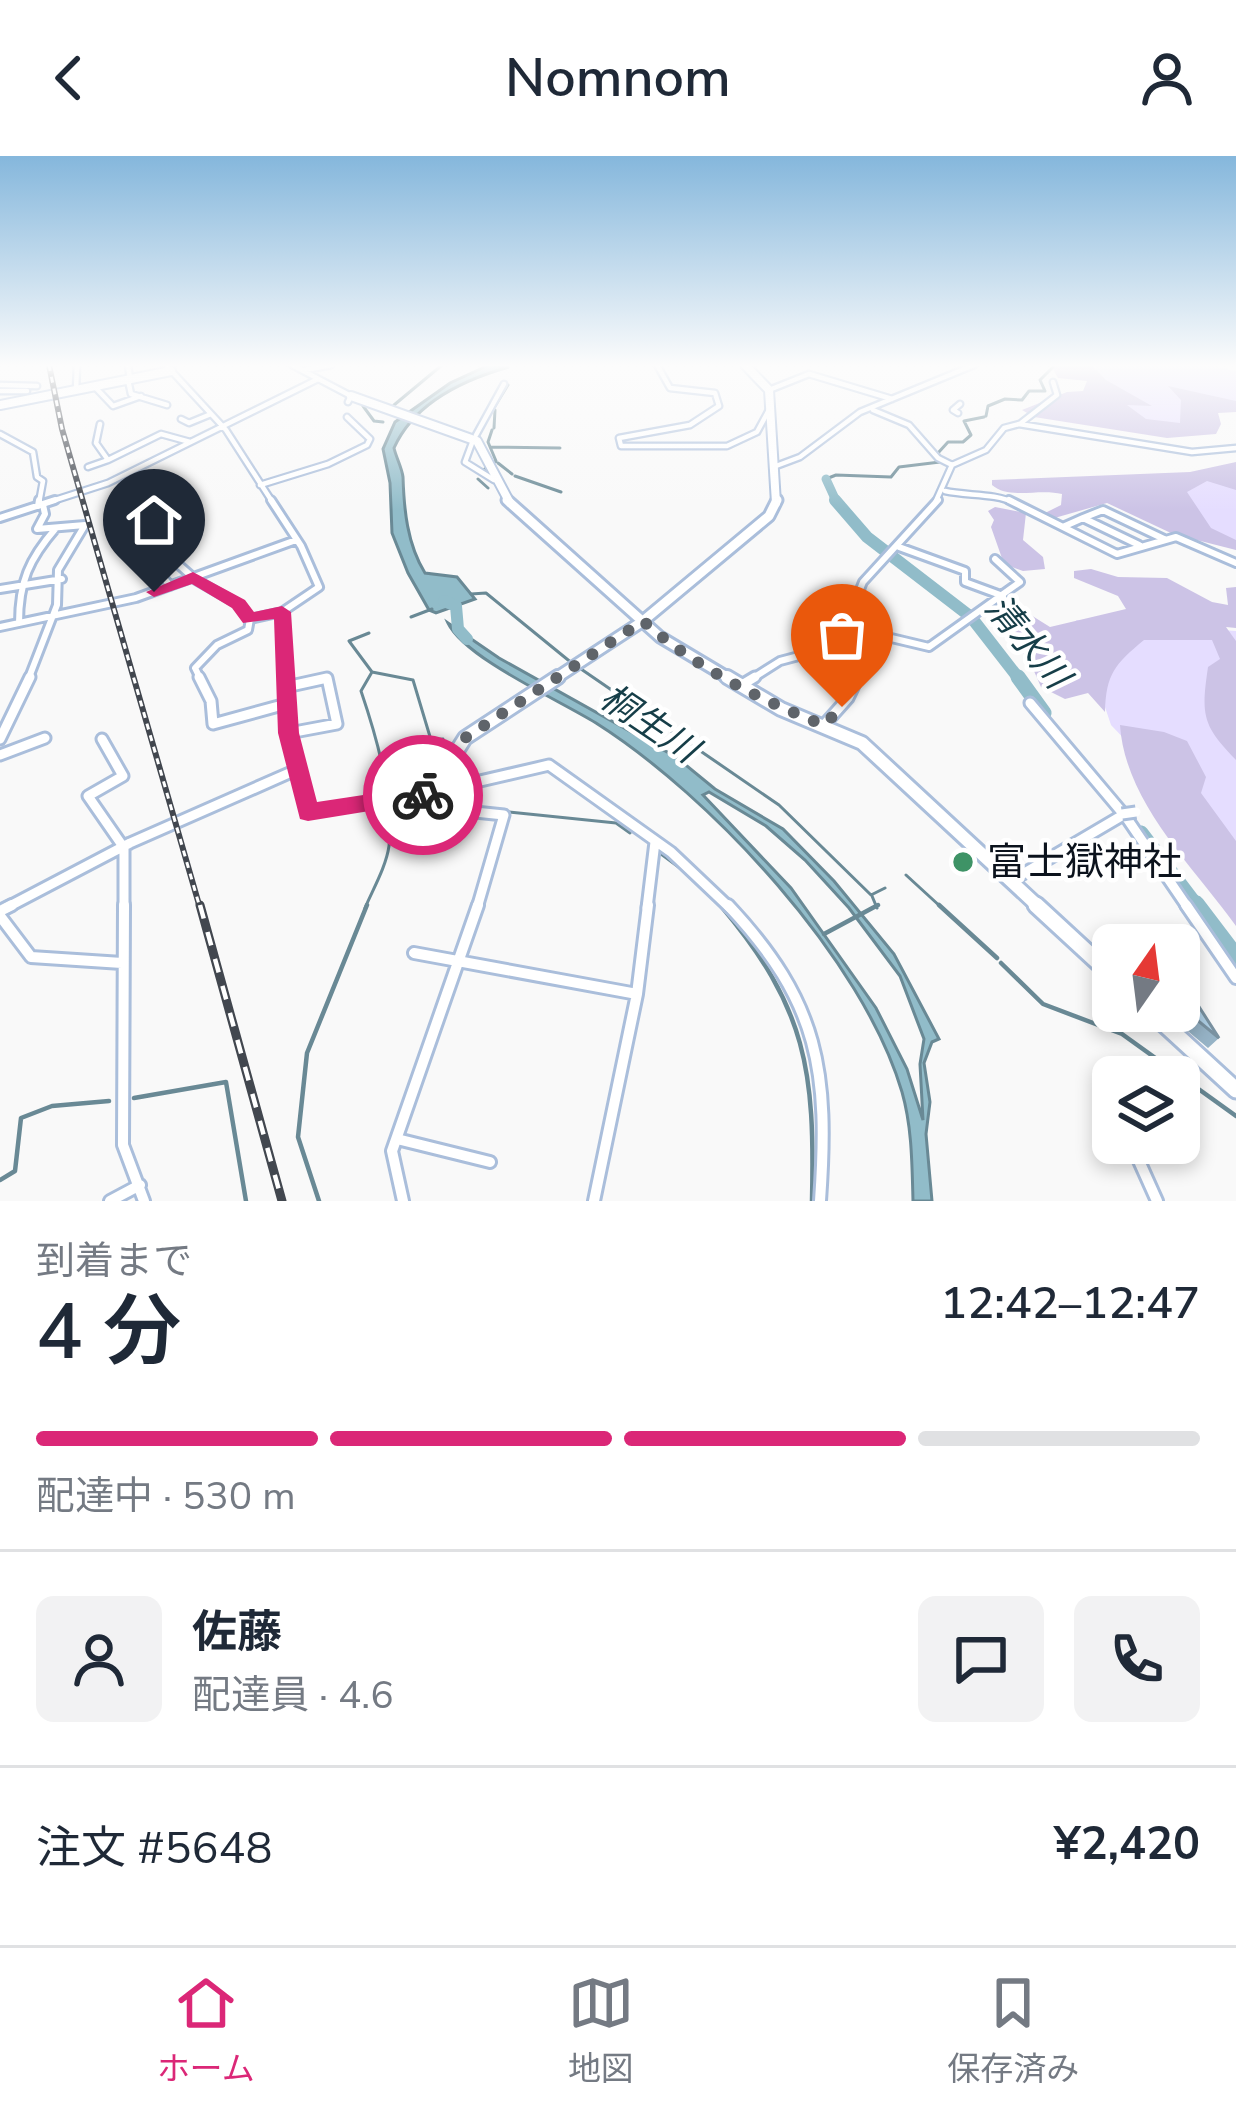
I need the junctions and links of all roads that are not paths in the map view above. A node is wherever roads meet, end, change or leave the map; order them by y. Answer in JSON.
{"nodes":[{"id":1,"x":211,"y":414,"type":"joint"},
{"id":2,"x":249,"y":414,"type":"edge"},
{"id":3,"x":407,"y":414,"type":"edge"},
{"id":4,"x":484,"y":414,"type":"edge"},
{"id":5,"x":707,"y":414,"type":"edge"},
{"id":6,"x":767,"y":414,"type":"edge"},
{"id":7,"x":771,"y":414,"type":"edge"},
{"id":8,"x":861,"y":414,"type":"edge"},
{"id":9,"x":883,"y":414,"type":"edge"},
{"id":10,"x":1028,"y":414,"type":"edge"},
{"id":11,"x":347,"y":417,"type":"dead end"},
{"id":12,"x":181,"y":418,"type":"dead end"},
{"id":13,"x":100,"y":424,"type":"dead end"},
{"id":14,"x":1019,"y":424,"type":"junction"},
{"id":15,"x":223,"y":427,"type":"junction"},
{"id":16,"x":0,"y":434,"type":"edge"},
{"id":17,"x":192,"y":443,"type":"junction"},
{"id":18,"x":1236,"y":448,"type":"edge"},
{"id":19,"x":108,"y":460,"type":"junction"},
{"id":20,"x":952,"y":465,"type":"junction"},
{"id":21,"x":88,"y":466,"type":"dead end"},
{"id":22,"x":776,"y":466,"type":"junction"},
{"id":23,"x":494,"y":479,"type":"junction"},
{"id":24,"x":260,"y":485,"type":"junction"},
{"id":25,"x":945,"y":491,"type":"junction"},
{"id":26,"x":40,"y":506,"type":"junction"},
{"id":27,"x":0,"y":518,"type":"edge"},
{"id":28,"x":1084,"y":518,"type":"junction"},
{"id":29,"x":152,"y":524,"type":"dead end"},
{"id":30,"x":1063,"y":527,"type":"junction"},
{"id":31,"x":57,"y":528,"type":"junction"},
{"id":32,"x":138,"y":529,"type":"junction"},
{"id":33,"x":120,"y":534,"type":"dead end"},
{"id":34,"x":1163,"y":539,"type":"junction"},
{"id":35,"x":296,"y":540,"type":"junction"},
{"id":36,"x":1140,"y":545,"type":"junction"},
{"id":37,"x":895,"y":551,"type":"junction"},
{"id":38,"x":995,"y":559,"type":"dead end"},
{"id":39,"x":152,"y":562,"type":"dead end"},
{"id":40,"x":1236,"y":562,"type":"edge"},
{"id":41,"x":193,"y":578,"type":"junction"},
{"id":42,"x":62,"y":579,"type":"junction"},
{"id":43,"x":19,"y":586,"type":"junction"},
{"id":44,"x":170,"y":586,"type":"junction"},
{"id":45,"x":0,"y":589,"type":"edge"},
{"id":46,"x":1003,"y":596,"type":"junction"},
{"id":47,"x":282,"y":612,"type":"junction"},
{"id":48,"x":53,"y":615,"type":"junction"},
{"id":49,"x":250,"y":619,"type":"junction"},
{"id":50,"x":643,"y":621,"type":"junction"},
{"id":51,"x":19,"y":622,"type":"junction"},
{"id":52,"x":0,"y":627,"type":"edge"},
{"id":53,"x":861,"y":635,"type":"junction"},
{"id":54,"x":740,"y":686,"type":"junction"},
{"id":55,"x":286,"y":687,"type":"junction"},
{"id":56,"x":1030,"y":703,"type":"dead end"},
{"id":57,"x":286,"y":704,"type":"junction"},
{"id":58,"x":824,"y":725,"type":"junction"},
{"id":59,"x":289,"y":733,"type":"junction"},
{"id":60,"x":0,"y":738,"type":"edge"},
{"id":61,"x":45,"y":738,"type":"dead end"},
{"id":62,"x":102,"y":739,"type":"dead end"},
{"id":63,"x":0,"y":755,"type":"edge"},
{"id":64,"x":296,"y":770,"type":"junction"},
{"id":65,"x":456,"y":787,"type":"junction"},
{"id":66,"x":1128,"y":814,"type":"junction"},
{"id":67,"x":656,"y":842,"type":"junction"},
{"id":68,"x":124,"y":848,"type":"junction"},
{"id":69,"x":1009,"y":882,"type":"junction"},
{"id":70,"x":2,"y":909,"type":"edge"},
{"id":71,"x":414,"y":953,"type":"dead end"},
{"id":72,"x":1092,"y":957,"type":"edge"},
{"id":73,"x":122,"y":963,"type":"junction"},
{"id":74,"x":461,"y":964,"type":"junction"},
{"id":75,"x":1236,"y":978,"type":"edge"},
{"id":76,"x":637,"y":994,"type":"junction"},
{"id":77,"x":1173,"y":1032,"type":"edge"},
{"id":78,"x":1236,"y":1090,"type":"edge"},
{"id":79,"x":397,"y":1139,"type":"junction"},
{"id":80,"x":490,"y":1162,"type":"dead end"},
{"id":81,"x":1140,"y":1164,"type":"edge"},
{"id":82,"x":140,"y":1185,"type":"junction"},
{"id":83,"x":110,"y":1201,"type":"edge"},
{"id":84,"x":144,"y":1201,"type":"edge"},
{"id":85,"x":403,"y":1201,"type":"edge"},
{"id":86,"x":594,"y":1201,"type":"edge"},
{"id":87,"x":820,"y":1201,"type":"edge"},
{"id":88,"x":1157,"y":1201,"type":"edge"}],
"edges":[{"from":1,"to":12,"type":"street"},
{"from":1,"to":15,"type":"street"},
{"from":2,"to":15,"type":"street"},
{"from":3,"to":23,"type":"main road"},
{"from":4,"to":23,"type":"street"},
{"from":5,"to":6,"type":"street"},
{"from":7,"to":22,"type":"main road"},
{"from":8,"to":22,"type":"street"},
{"from":9,"to":20,"type":"street"},
{"from":10,"to":14,"type":"street"},
{"from":11,"to":24,"type":"street"},
{"from":13,"to":19,"type":"street"},
{"from":14,"to":18,"type":"street"},
{"from":14,"to":20,"type":"street"},
{"from":15,"to":17,"type":"street"},
{"from":15,"to":24,"type":"street"},
{"from":16,"to":26,"type":"street"},
{"from":17,"to":19,"type":"street"},
{"from":17,"to":26,"type":"street"},
{"from":19,"to":21,"type":"street"},
{"from":20,"to":25,"type":"street"},
{"from":22,"to":50,"type":"main road"},
{"from":23,"to":50,"type":"main road"},
{"from":24,"to":35,"type":"street"},
{"from":25,"to":30,"type":"street"},
{"from":25,"to":37,"type":"street"},
{"from":26,"to":27,"type":"street"},
{"from":26,"to":31,"type":"street"},
{"from":28,"to":30,"type":"street"},
{"from":28,"to":34,"type":"street"},
{"from":28,"to":36,"type":"street"},
{"from":29,"to":32,"type":"street"},
{"from":30,"to":36,"type":"street"},
{"from":31,"to":42,"type":"street"},
{"from":31,"to":43,"type":"street"},
{"from":32,"to":33,"type":"street"},
{"from":32,"to":41,"type":"street"},
{"from":34,"to":36,"type":"street"},
{"from":34,"to":40,"type":"street"},
{"from":35,"to":41,"type":"street"},
{"from":35,"to":47,"type":"street"},
{"from":37,"to":46,"type":"street"},
{"from":37,"to":53,"type":"street"},
{"from":38,"to":46,"type":"street"},
{"from":39,"to":44,"type":"street"},
{"from":41,"to":44,"type":"street"},
{"from":41,"to":49,"type":"street"},
{"from":42,"to":43,"type":"street"},
{"from":42,"to":48,"type":"street"},
{"from":43,"to":45,"type":"street"},
{"from":43,"to":51,"type":"street"},
{"from":44,"to":48,"type":"street"},
{"from":46,"to":53,"type":"street"},
{"from":47,"to":49,"type":"street"},
{"from":47,"to":55,"type":"street"},
{"from":48,"to":51,"type":"street"},
{"from":48,"to":60,"type":"street"},
{"from":49,"to":57,"type":"street"},
{"from":50,"to":54,"type":"main road"},
{"from":50,"to":65,"type":"main road"},
{"from":51,"to":52,"type":"street"},
{"from":53,"to":54,"type":"street"},
{"from":53,"to":58,"type":"street"},
{"from":54,"to":58,"type":"main road"},
{"from":55,"to":57,"type":"street"},
{"from":55,"to":59,"type":"street"},
{"from":56,"to":66,"type":"street"},
{"from":57,"to":59,"type":"street"},
{"from":58,"to":69,"type":"main road"},
{"from":59,"to":64,"type":"street"},
{"from":61,"to":63,"type":"street"},
{"from":62,"to":68,"type":"street"},
{"from":64,"to":65,"type":"street"},
{"from":64,"to":68,"type":"street"},
{"from":65,"to":67,"type":"street"},
{"from":65,"to":74,"type":"street"},
{"from":66,"to":69,"type":"street"},
{"from":66,"to":75,"type":"street"},
{"from":67,"to":76,"type":"street"},
{"from":67,"to":87,"type":"street"},
{"from":68,"to":70,"type":"street"},
{"from":68,"to":73,"type":"street"},
{"from":69,"to":72,"type":"main road"},
{"from":70,"to":73,"type":"street"},
{"from":71,"to":74,"type":"street"},
{"from":73,"to":82,"type":"street"},
{"from":74,"to":76,"type":"street"},
{"from":74,"to":79,"type":"street"},
{"from":76,"to":86,"type":"street"},
{"from":77,"to":78,"type":"main road"},
{"from":79,"to":80,"type":"street"},
{"from":79,"to":85,"type":"street"},
{"from":81,"to":88,"type":"street"},
{"from":82,"to":83,"type":"street"},
{"from":82,"to":84,"type":"street"}]}
